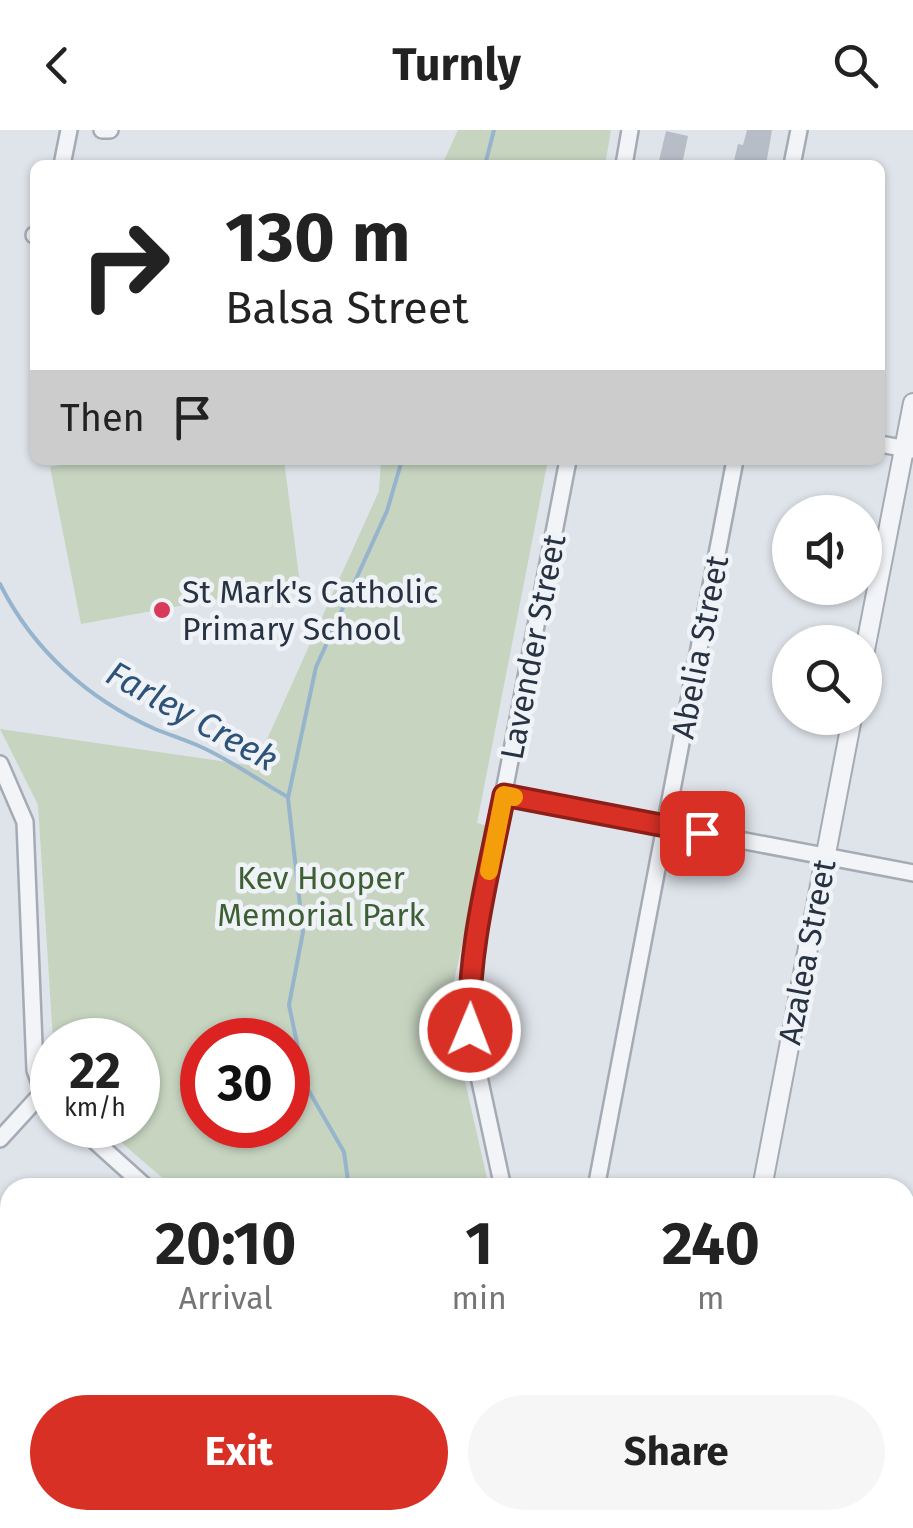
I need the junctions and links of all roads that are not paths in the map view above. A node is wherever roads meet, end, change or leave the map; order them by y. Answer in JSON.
{"nodes":[{"id":1,"x":69,"y":130,"type":"edge"},
{"id":2,"x":102,"y":130,"type":"edge"},
{"id":3,"x":110,"y":130,"type":"edge"},
{"id":4,"x":630,"y":130,"type":"edge"},
{"id":5,"x":799,"y":130,"type":"edge"},
{"id":6,"x":63,"y":160,"type":"edge"},
{"id":7,"x":625,"y":160,"type":"edge"},
{"id":8,"x":793,"y":160,"type":"edge"},
{"id":9,"x":913,"y":403,"type":"edge"},
{"id":10,"x":909,"y":449,"type":"edge"},
{"id":11,"x":567,"y":465,"type":"edge"},
{"id":12,"x":734,"y":465,"type":"edge"},
{"id":13,"x":870,"y":625,"type":"edge"},
{"id":14,"x":849,"y":735,"type":"edge"},
{"id":15,"x":0,"y":764,"type":"edge"},
{"id":16,"x":504,"y":795,"type":"junction"},
{"id":17,"x":666,"y":826,"type":"junction"},
{"id":18,"x":825,"y":857,"type":"junction"},
{"id":19,"x":913,"y":874,"type":"edge"},
{"id":20,"x":34,"y":1018,"type":"edge"},
{"id":21,"x":30,"y":1113,"type":"edge"},
{"id":22,"x":0,"y":1139,"type":"edge"},
{"id":23,"x":103,"y":1148,"type":"edge"},
{"id":24,"x":136,"y":1178,"type":"edge"},
{"id":25,"x":501,"y":1178,"type":"edge"},
{"id":26,"x":598,"y":1178,"type":"edge"},
{"id":27,"x":764,"y":1178,"type":"edge"}],
"edges":[{"from":1,"to":6,"type":"street"},
{"from":2,"to":3,"type":"street"},
{"from":4,"to":7,"type":"street"},
{"from":5,"to":8,"type":"street"},
{"from":9,"to":10,"type":"street"},
{"from":10,"to":13,"type":"street"},
{"from":11,"to":16,"type":"street","name":"Lavender Street"},
{"from":12,"to":17,"type":"street","name":"Abelia Street"},
{"from":14,"to":18,"type":"street","name":"Azalea Street"},
{"from":15,"to":20,"type":"street"},
{"from":16,"to":17,"type":"street"},
{"from":16,"to":25,"type":"street","name":"Lavender Street"},
{"from":17,"to":18,"type":"street"},
{"from":17,"to":26,"type":"street","name":"Abelia Street"},
{"from":18,"to":19,"type":"street"},
{"from":18,"to":27,"type":"street","name":"Azalea Street"},
{"from":21,"to":22,"type":"street"},
{"from":23,"to":24,"type":"street"}]}
